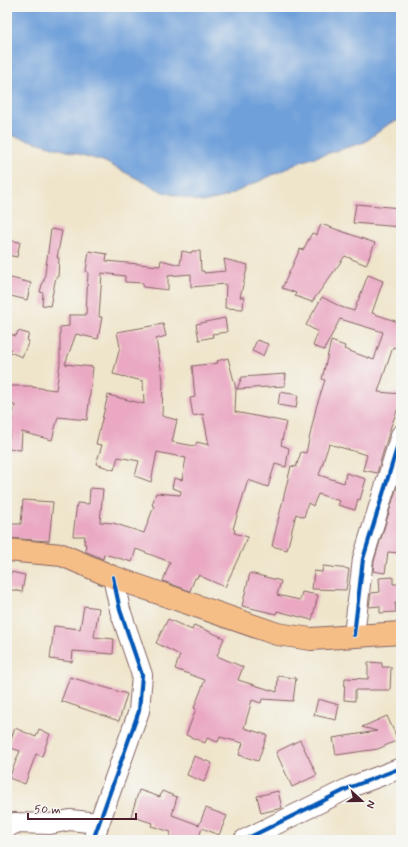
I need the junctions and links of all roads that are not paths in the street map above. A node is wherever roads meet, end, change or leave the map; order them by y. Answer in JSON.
{"nodes":[{"id":1,"x":401,"y":435,"type":"edge"},
{"id":2,"x":7,"y":550,"type":"edge"},
{"id":3,"x":113,"y":577,"type":"junction"},
{"id":4,"x":401,"y":633,"type":"edge"},
{"id":5,"x":354,"y":635,"type":"junction"},
{"id":6,"x":401,"y":768,"type":"edge"},
{"id":7,"x":7,"y":828,"type":"edge"},
{"id":8,"x":96,"y":831,"type":"edge"},
{"id":9,"x":244,"y":840,"type":"edge"}],
"edges":[{"from":1,"to":5,"type":"street"},
{"from":2,"to":3,"type":"main road"},
{"from":3,"to":5,"type":"main road"},
{"from":3,"to":8,"type":"street"},
{"from":4,"to":5,"type":"main road"},
{"from":6,"to":9,"type":"street"},
{"from":7,"to":8,"type":"street"}]}
